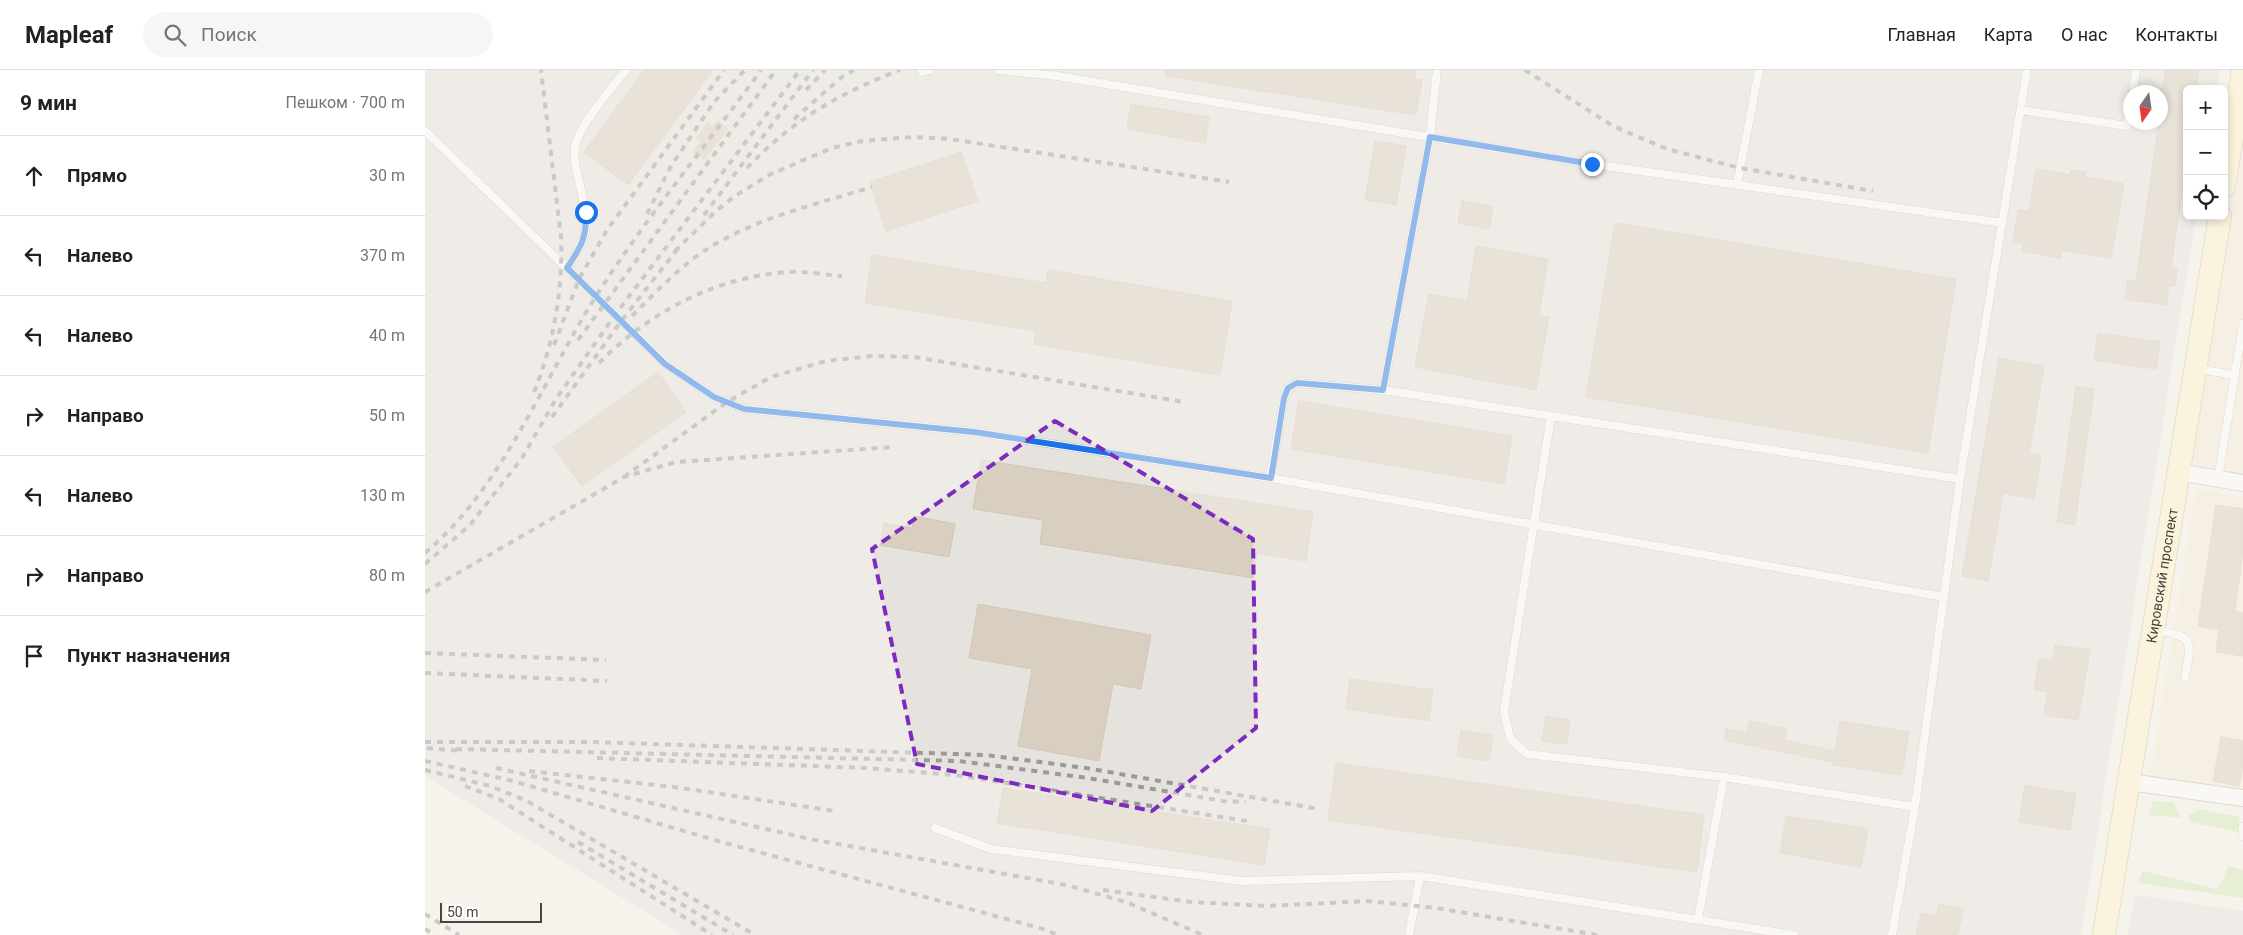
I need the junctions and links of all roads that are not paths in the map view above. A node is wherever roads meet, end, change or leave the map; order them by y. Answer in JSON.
{"nodes":[{"id":1,"x":626,"y":70,"type":"edge"},
{"id":2,"x":999,"y":70,"type":"edge"},
{"id":3,"x":1437,"y":70,"type":"edge"},
{"id":4,"x":1759,"y":70,"type":"edge"},
{"id":5,"x":2027,"y":70,"type":"edge"},
{"id":6,"x":2136,"y":70,"type":"edge"},
{"id":7,"x":2243,"y":70,"type":"edge"},
{"id":8,"x":1057,"y":73,"type":"edge"},
{"id":9,"x":2134,"y":85,"type":"edge"},
{"id":10,"x":2021,"y":110,"type":"junction"},
{"id":11,"x":2123,"y":125,"type":"edge"},
{"id":12,"x":425,"y":131,"type":"edge"},
{"id":13,"x":1430,"y":137,"type":"junction"},
{"id":14,"x":2226,"y":175,"type":"edge"},
{"id":15,"x":1737,"y":185,"type":"junction"},
{"id":16,"x":2219,"y":220,"type":"edge"},
{"id":17,"x":2003,"y":223,"type":"junction"},
{"id":18,"x":567,"y":268,"type":"junction"},
{"id":19,"x":2243,"y":324,"type":"edge"},
{"id":20,"x":2196,"y":368,"type":"junction"},
{"id":21,"x":2235,"y":375,"type":"junction"},
{"id":22,"x":1383,"y":390,"type":"junction"},
{"id":23,"x":1551,"y":416,"type":"junction"},
{"id":24,"x":2179,"y":472,"type":"junction"},
{"id":25,"x":1271,"y":478,"type":"junction"},
{"id":26,"x":1959,"y":478,"type":"junction"},
{"id":27,"x":2218,"y":479,"type":"junction"},
{"id":28,"x":2243,"y":483,"type":"edge"},
{"id":29,"x":1533,"y":524,"type":"junction"},
{"id":30,"x":1944,"y":597,"type":"junction"},
{"id":31,"x":2154,"y":630,"type":"junction"},
{"id":32,"x":2185,"y":677,"type":"dead end"},
{"id":33,"x":1724,"y":777,"type":"junction"},
{"id":34,"x":2129,"y":782,"type":"junction"},
{"id":35,"x":2243,"y":798,"type":"edge"},
{"id":36,"x":1915,"y":807,"type":"junction"},
{"id":37,"x":2243,"y":827,"type":"edge"},
{"id":38,"x":935,"y":828,"type":"dead end"},
{"id":39,"x":2243,"y":836,"type":"edge"},
{"id":40,"x":1420,"y":876,"type":"junction"},
{"id":41,"x":1698,"y":920,"type":"junction"},
{"id":42,"x":1409,"y":935,"type":"edge"},
{"id":43,"x":1794,"y":935,"type":"edge"},
{"id":44,"x":1892,"y":935,"type":"edge"},
{"id":45,"x":2104,"y":935,"type":"edge"}],
"edges":[{"from":1,"to":18,"type":"lane"},
{"from":2,"to":8,"type":"lane"},
{"from":3,"to":13,"type":"lane"},
{"from":4,"to":15,"type":"lane"},
{"from":5,"to":10,"type":"lane"},
{"from":6,"to":9,"type":"lane"},
{"from":7,"to":14,"type":"main road"},
{"from":8,"to":13,"type":"lane"},
{"from":10,"to":11,"type":"lane"},
{"from":10,"to":17,"type":"lane"},
{"from":12,"to":18,"type":"lane"},
{"from":13,"to":15,"type":"lane"},
{"from":13,"to":22,"type":"lane"},
{"from":15,"to":17,"type":"lane"},
{"from":16,"to":20,"type":"main road","name":"Кировский проспект"},
{"from":17,"to":26,"type":"lane"},
{"from":18,"to":25,"type":"lane"},
{"from":19,"to":21,"type":"lane"},
{"from":20,"to":21,"type":"lane"},
{"from":20,"to":24,"type":"main road","name":"Кировский проспект"},
{"from":21,"to":27,"type":"lane"},
{"from":22,"to":23,"type":"lane"},
{"from":22,"to":25,"type":"lane"},
{"from":23,"to":26,"type":"lane"},
{"from":23,"to":29,"type":"lane"},
{"from":24,"to":27,"type":"street"},
{"from":24,"to":31,"type":"main road","name":"Кировский проспект"},
{"from":25,"to":29,"type":"lane"},
{"from":26,"to":30,"type":"lane"},
{"from":27,"to":28,"type":"street"},
{"from":29,"to":30,"type":"lane"},
{"from":29,"to":33,"type":"lane"},
{"from":30,"to":36,"type":"lane"},
{"from":31,"to":32,"type":"lane"},
{"from":31,"to":34,"type":"main road","name":"Кировский проспект"},
{"from":33,"to":36,"type":"lane"},
{"from":33,"to":41,"type":"lane"},
{"from":34,"to":35,"type":"street"},
{"from":34,"to":45,"type":"main road","name":"Кировский проспект"},
{"from":36,"to":44,"type":"lane"},
{"from":37,"to":39,"type":"lane"},
{"from":38,"to":40,"type":"lane"},
{"from":40,"to":41,"type":"lane"},
{"from":40,"to":42,"type":"lane"},
{"from":41,"to":43,"type":"lane"}]}
